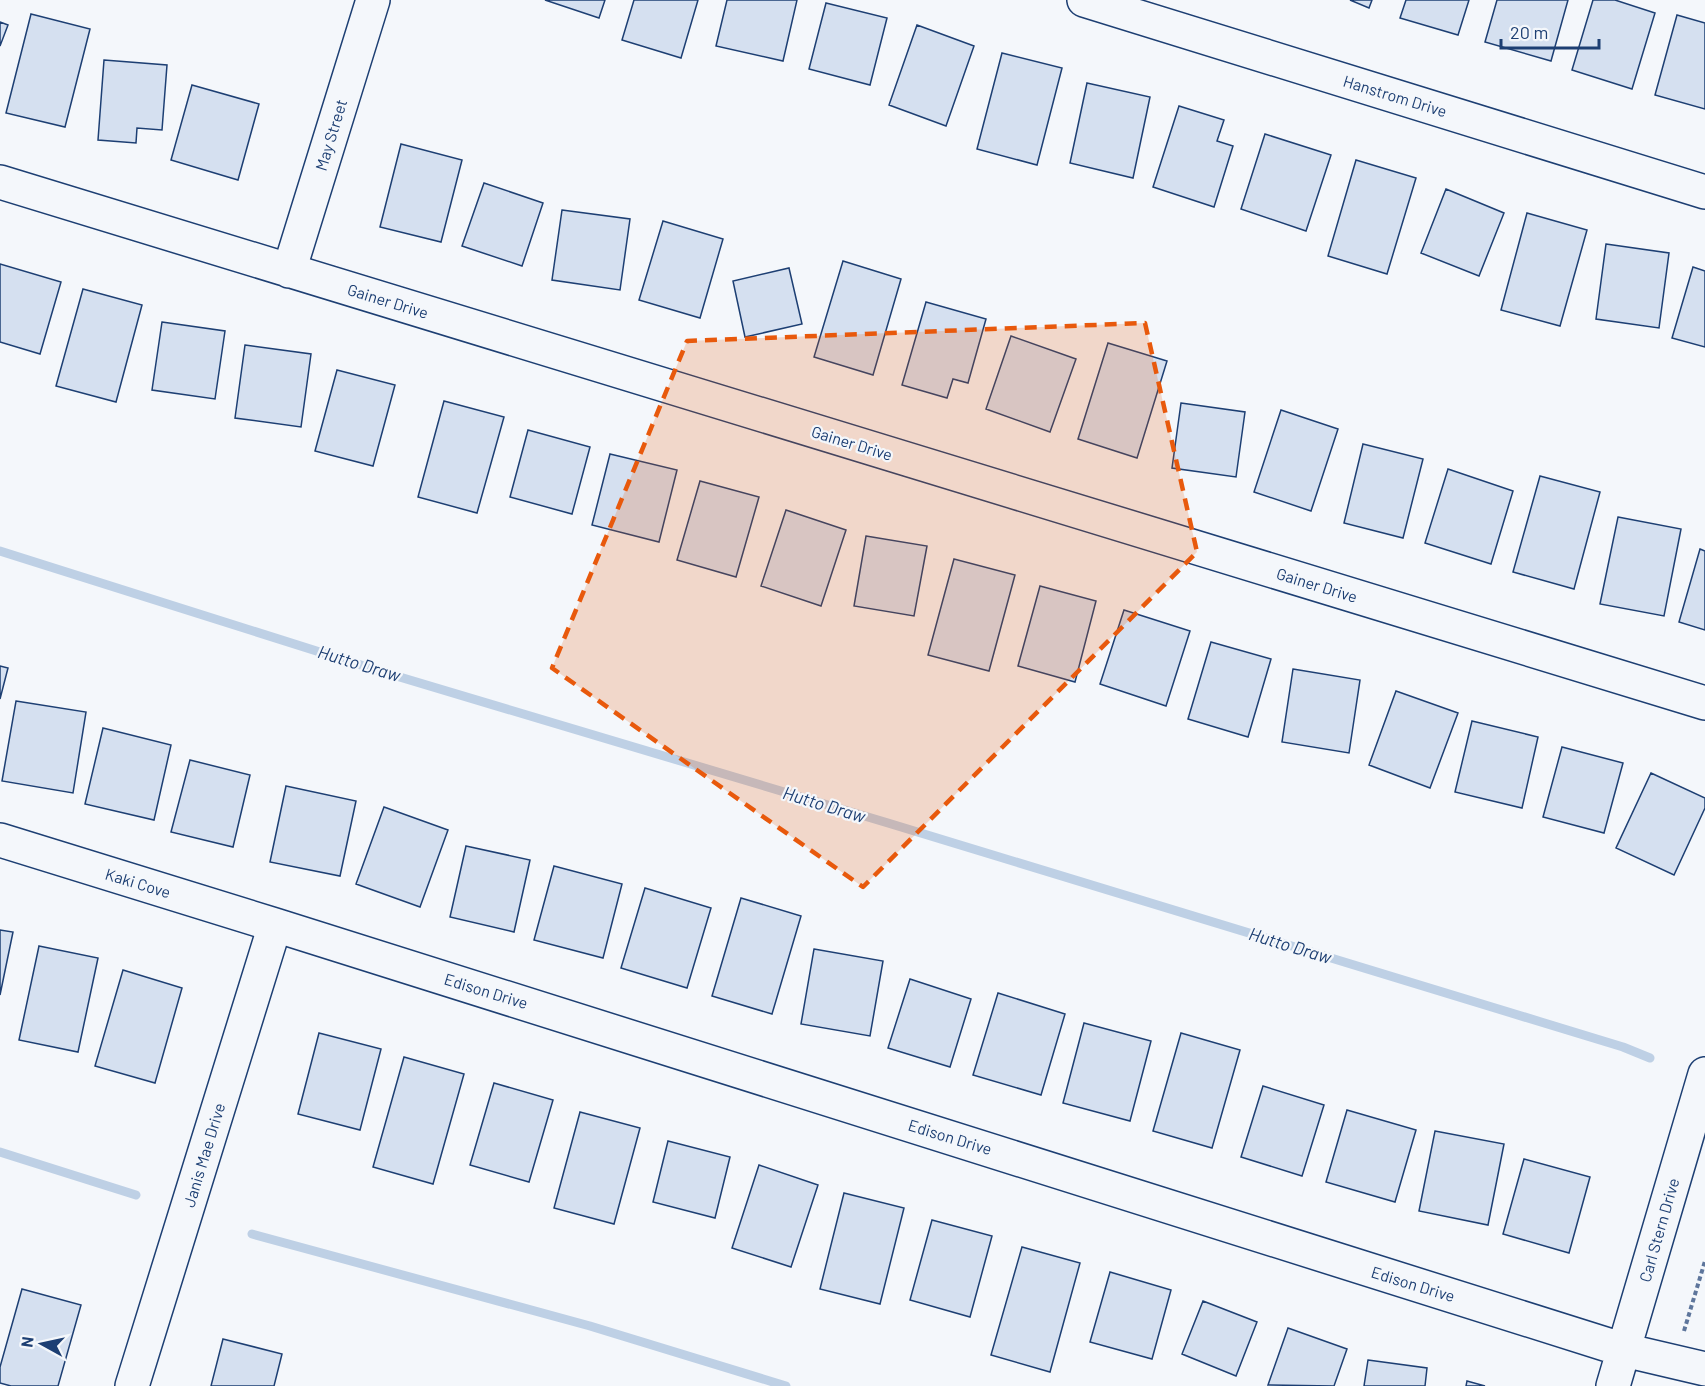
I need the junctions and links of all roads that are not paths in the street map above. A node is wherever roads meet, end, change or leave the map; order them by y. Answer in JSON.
{"nodes":[{"id":1,"x":373,"y":0,"type":"edge"},
{"id":2,"x":1084,"y":0,"type":"edge"},
{"id":3,"x":0,"y":182,"type":"edge"},
{"id":4,"x":1705,"y":192,"type":"edge"},
{"id":5,"x":289,"y":271,"type":"junction"},
{"id":6,"x":1705,"y":703,"type":"edge"},
{"id":7,"x":0,"y":840,"type":"edge"},
{"id":8,"x":275,"y":925,"type":"junction"},
{"id":9,"x":1705,"y":1074,"type":"edge"},
{"id":10,"x":1624,"y":1350,"type":"junction"},
{"id":11,"x":1705,"y":1369,"type":"edge"},
{"id":12,"x":132,"y":1386,"type":"edge"},
{"id":13,"x":1613,"y":1386,"type":"edge"}],
"edges":[{"from":1,"to":5,"type":"street","name":"May Street"},
{"from":2,"to":4,"type":"street","name":"Hanstrom Drive"},
{"from":3,"to":5,"type":"street","name":"Gainer Drive"},
{"from":5,"to":6,"type":"street","name":"Gainer Drive"},
{"from":7,"to":8,"type":"street","name":"Kaki Cove"},
{"from":8,"to":10,"type":"street","name":"Edison Drive"},
{"from":8,"to":12,"type":"street","name":"Janis Mae Drive"},
{"from":9,"to":10,"type":"street","name":"Carl Stern Drive"},
{"from":10,"to":11,"type":"street","name":"Edison Drive"},
{"from":10,"to":13,"type":"street","name":"Carl Stern Drive"}]}
